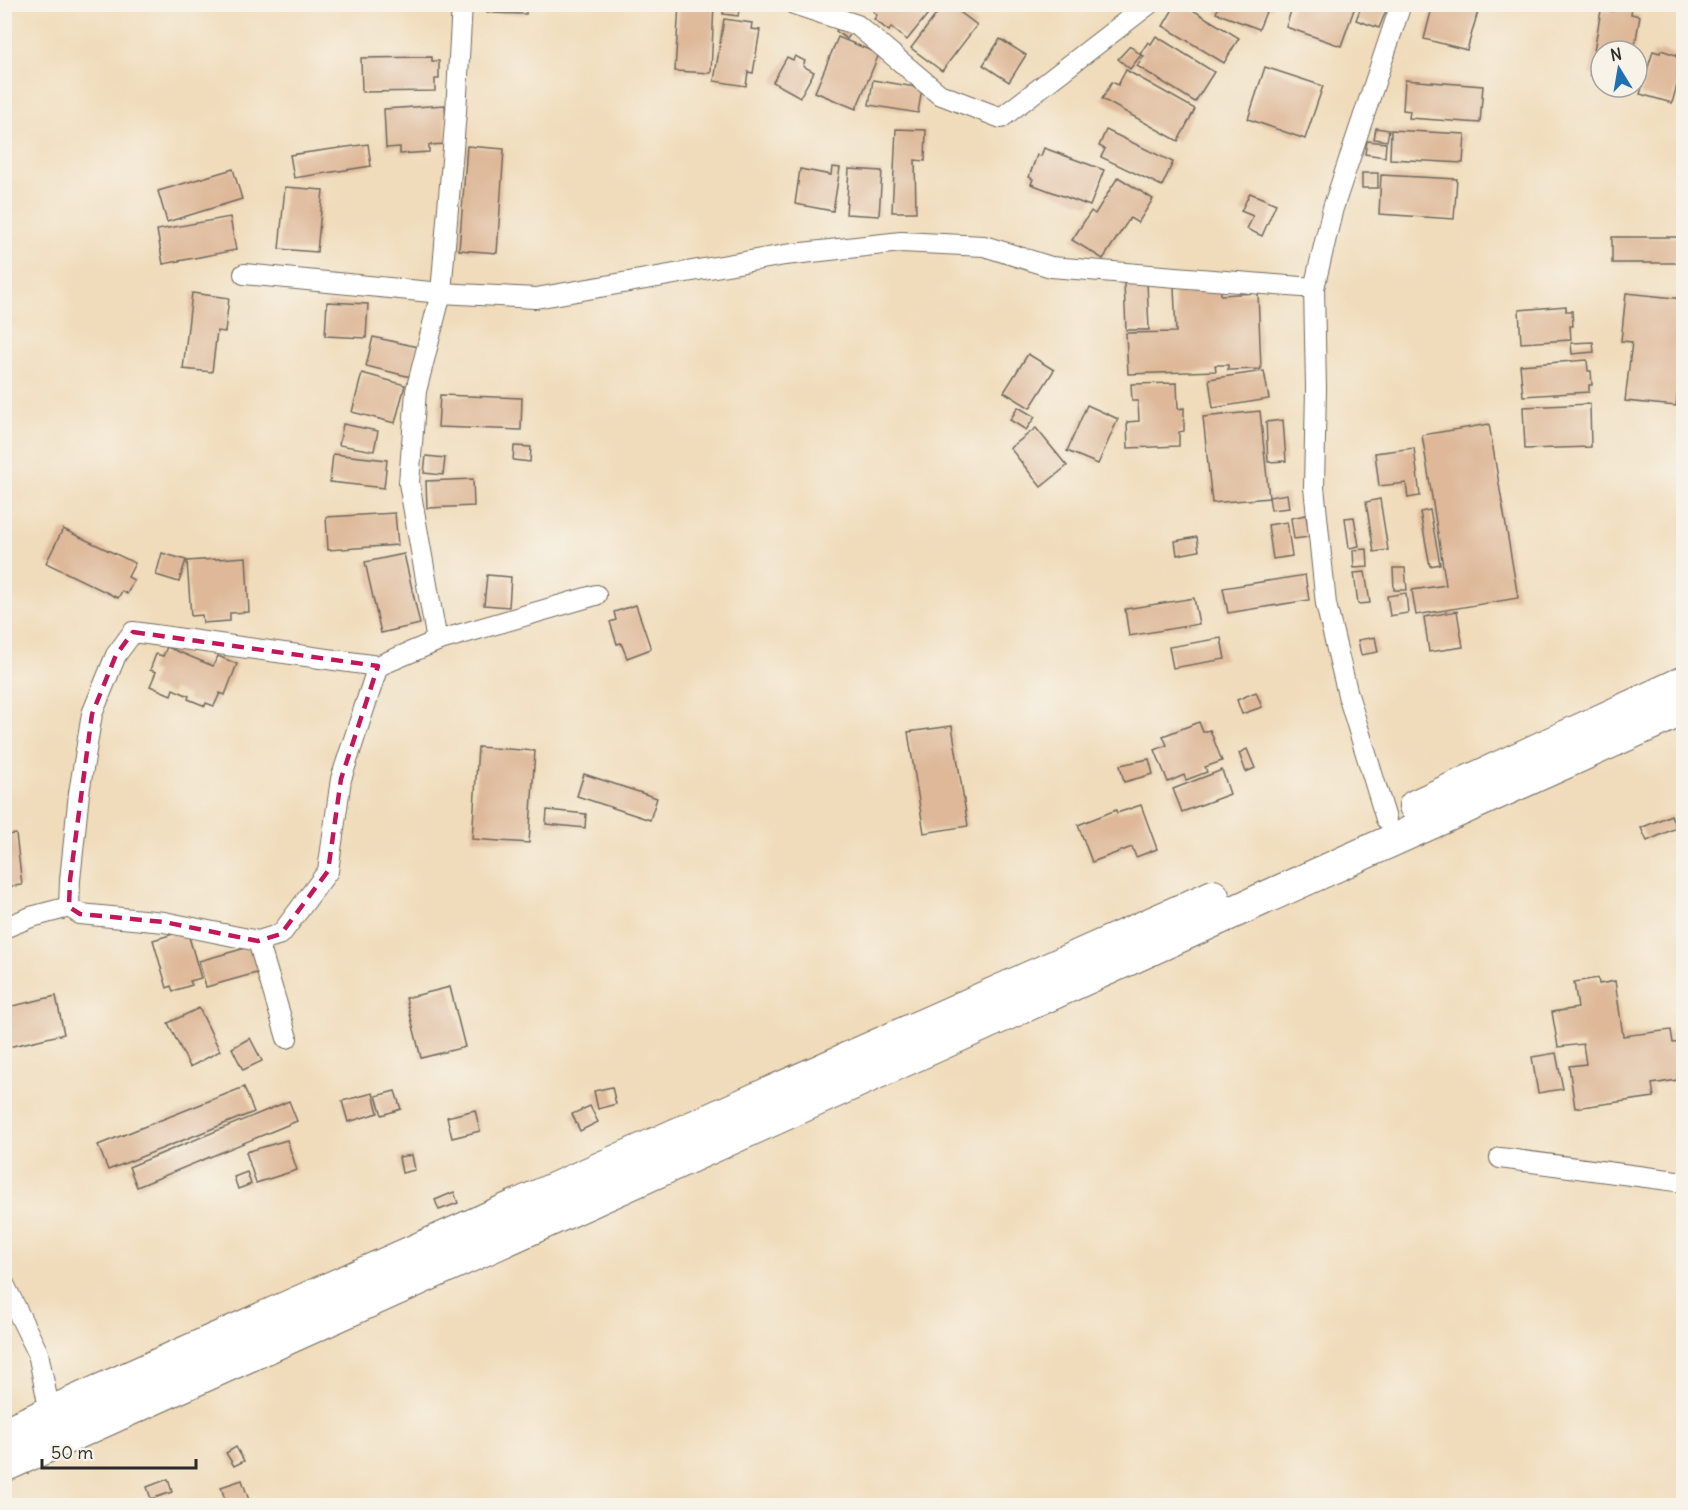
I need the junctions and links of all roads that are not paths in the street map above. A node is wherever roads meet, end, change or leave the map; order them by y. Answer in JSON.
{"nodes":[{"id":1,"x":462,"y":4,"type":"edge"},
{"id":2,"x":794,"y":4,"type":"edge"},
{"id":3,"x":1149,"y":4,"type":"edge"},
{"id":4,"x":1401,"y":4,"type":"edge"},
{"id":5,"x":244,"y":274,"type":"dead end"},
{"id":6,"x":1314,"y":288,"type":"junction"},
{"id":7,"x":441,"y":293,"type":"junction"},
{"id":8,"x":596,"y":595,"type":"dead end"},
{"id":9,"x":437,"y":641,"type":"junction"},
{"id":10,"x":378,"y":666,"type":"junction"},
{"id":11,"x":1683,"y":682,"type":"edge"},
{"id":12,"x":1683,"y":709,"type":"edge"},
{"id":13,"x":1386,"y":819,"type":"junction"},
{"id":14,"x":69,"y":907,"type":"junction"},
{"id":15,"x":4,"y":928,"type":"edge"},
{"id":16,"x":258,"y":941,"type":"junction"},
{"id":17,"x":287,"y":1038,"type":"dead end"},
{"id":18,"x":1500,"y":1158,"type":"dead end"},
{"id":19,"x":1683,"y":1182,"type":"edge"},
{"id":20,"x":4,"y":1284,"type":"edge"},
{"id":21,"x":50,"y":1413,"type":"junction"},
{"id":22,"x":4,"y":1433,"type":"edge"},
{"id":23,"x":4,"y":1466,"type":"edge"}],
"edges":[{"from":1,"to":7,"type":"street"},
{"from":2,"to":3,"type":"street"},
{"from":4,"to":6,"type":"street"},
{"from":5,"to":7,"type":"street"},
{"from":6,"to":7,"type":"street"},
{"from":6,"to":13,"type":"street"},
{"from":7,"to":9,"type":"street"},
{"from":8,"to":9,"type":"street"},
{"from":9,"to":10,"type":"street"},
{"from":10,"to":14,"type":"street"},
{"from":10,"to":16,"type":"street"},
{"from":11,"to":13,"type":"highway"},
{"from":12,"to":23,"type":"highway"},
{"from":13,"to":21,"type":"highway"},
{"from":14,"to":15,"type":"street"},
{"from":14,"to":16,"type":"street"},
{"from":16,"to":17,"type":"street"},
{"from":18,"to":19,"type":"street"},
{"from":20,"to":21,"type":"street"},
{"from":21,"to":22,"type":"highway"}]}
